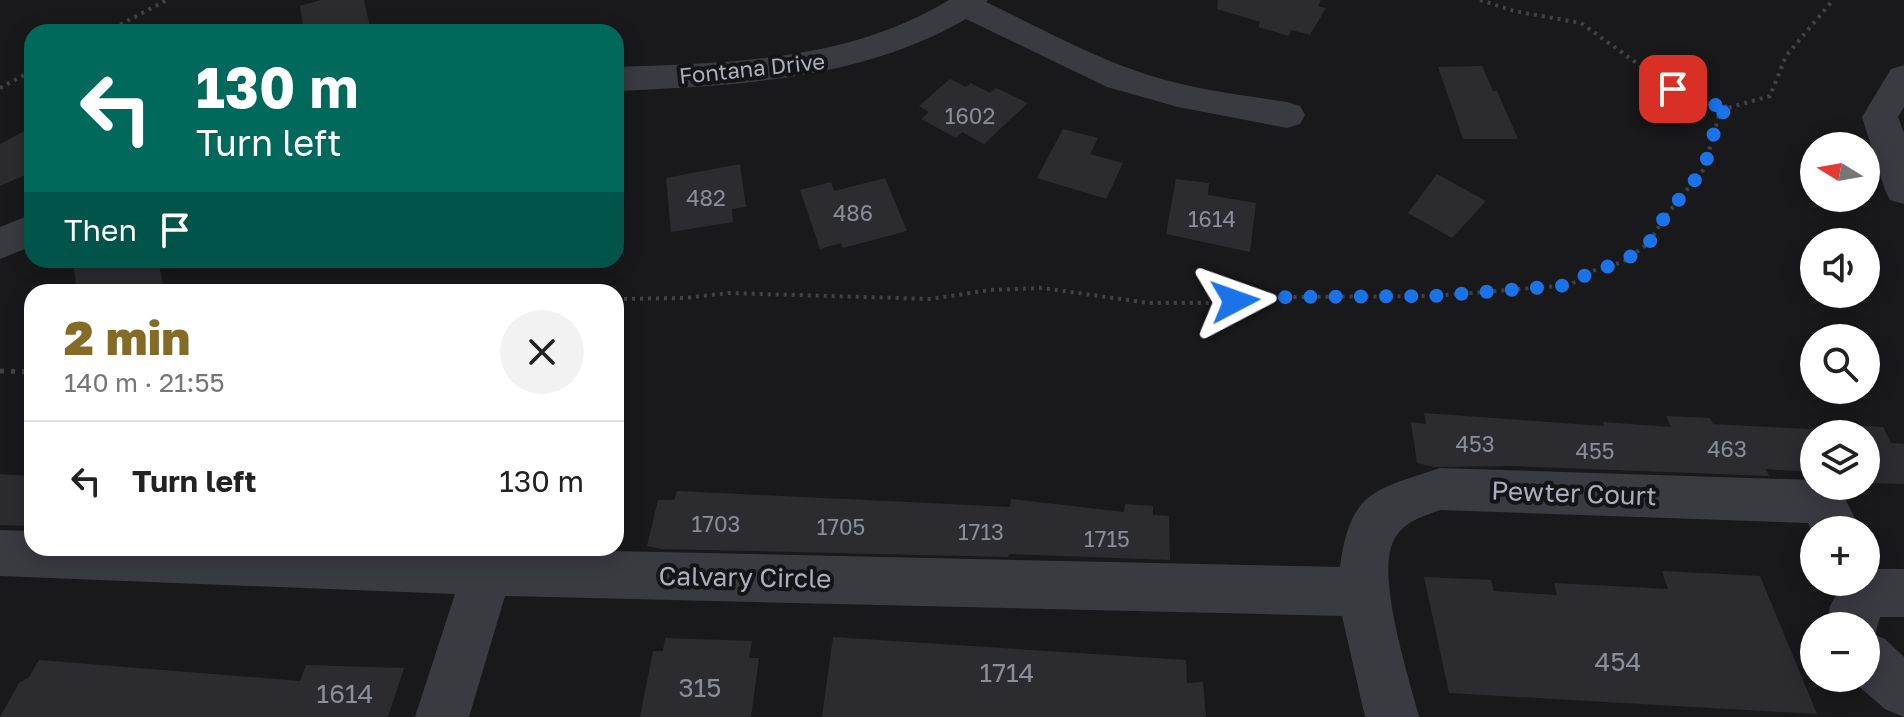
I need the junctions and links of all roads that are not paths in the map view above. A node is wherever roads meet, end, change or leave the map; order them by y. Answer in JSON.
{"nodes":[{"id":1,"x":968,"y":2,"type":"edge"},
{"id":2,"x":1904,"y":77,"type":"edge"},
{"id":3,"x":624,"y":79,"type":"edge"},
{"id":4,"x":1287,"y":115,"type":"dead end"},
{"id":5,"x":1904,"y":190,"type":"edge"},
{"id":6,"x":24,"y":233,"type":"edge"},
{"id":7,"x":0,"y":244,"type":"edge"},
{"id":8,"x":1829,"y":516,"type":"edge"},
{"id":9,"x":0,"y":553,"type":"edge"},
{"id":10,"x":24,"y":554,"type":"edge"},
{"id":11,"x":77,"y":556,"type":"edge"},
{"id":12,"x":487,"y":572,"type":"junction"},
{"id":13,"x":1362,"y":592,"type":"junction"},
{"id":14,"x":1880,"y":672,"type":"edge"},
{"id":15,"x":1904,"y":690,"type":"edge"},
{"id":16,"x":442,"y":717,"type":"edge"},
{"id":17,"x":1392,"y":717,"type":"edge"}],
"edges":[{"from":1,"to":3,"type":"street","name":"Fontana Drive"},
{"from":1,"to":4,"type":"street"},
{"from":2,"to":5,"type":"street"},
{"from":6,"to":7,"type":"street"},
{"from":8,"to":13,"type":"street","name":"Pewter Court"},
{"from":9,"to":10,"type":"street","name":"Calvary Circle"},
{"from":11,"to":12,"type":"street","name":"Calvary Circle"},
{"from":12,"to":13,"type":"street","name":"Calvary Circle"},
{"from":12,"to":16,"type":"street"},
{"from":13,"to":17,"type":"street"},
{"from":14,"to":15,"type":"street"}]}
